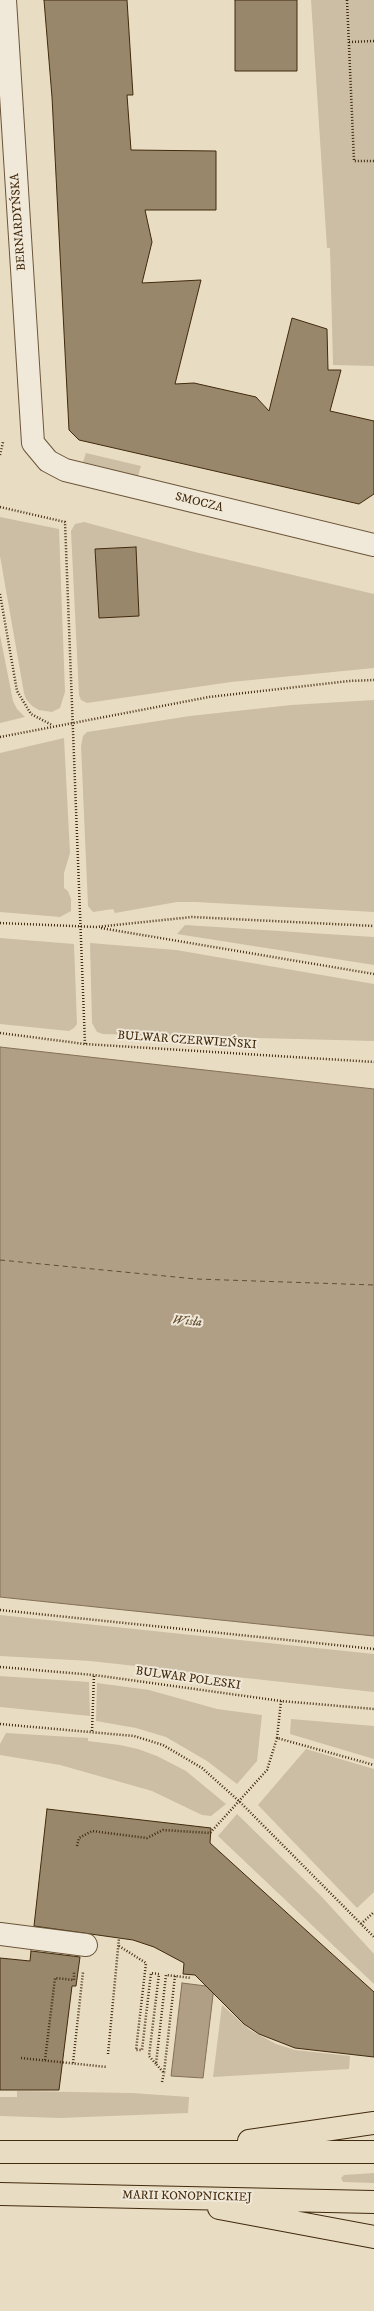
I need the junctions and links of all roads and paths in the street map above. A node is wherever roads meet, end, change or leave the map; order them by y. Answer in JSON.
{"nodes":[{"id":1,"x":5,"y":0,"type":"edge"},
{"id":2,"x":347,"y":0,"type":"edge"},
{"id":3,"x":374,"y":41,"type":"edge"},
{"id":4,"x":349,"y":42,"type":"junction"},
{"id":5,"x":374,"y":162,"type":"edge"},
{"id":6,"x":33,"y":443,"type":"joint"},
{"id":7,"x":0,"y":507,"type":"edge"},
{"id":8,"x":374,"y":545,"type":"edge"},
{"id":9,"x":0,"y":594,"type":"edge"},
{"id":10,"x":374,"y":680,"type":"edge"},
{"id":11,"x":73,"y":721,"type":"junction"},
{"id":12,"x":53,"y":725,"type":"junction"},
{"id":13,"x":0,"y":737,"type":"edge"},
{"id":14,"x":0,"y":923,"type":"edge"},
{"id":15,"x":374,"y":926,"type":"edge"},
{"id":16,"x":96,"y":927,"type":"junction"},
{"id":17,"x":81,"y":928,"type":"junction"},
{"id":18,"x":374,"y":974,"type":"edge"},
{"id":19,"x":0,"y":1033,"type":"edge"},
{"id":20,"x":85,"y":1044,"type":"junction"},
{"id":21,"x":374,"y":1062,"type":"edge"},
{"id":22,"x":0,"y":1610,"type":"edge"},
{"id":23,"x":374,"y":1650,"type":"edge"},
{"id":24,"x":0,"y":1667,"type":"edge"},
{"id":25,"x":94,"y":1675,"type":"junction"},
{"id":26,"x":281,"y":1701,"type":"junction"},
{"id":27,"x":374,"y":1709,"type":"edge"},
{"id":28,"x":0,"y":1724,"type":"edge"},
{"id":29,"x":92,"y":1731,"type":"junction"},
{"id":30,"x":277,"y":1738,"type":"junction"},
{"id":31,"x":374,"y":1765,"type":"edge"},
{"id":32,"x":240,"y":1802,"type":"junction"},
{"id":33,"x":77,"y":1846,"type":"dead end"},
{"id":34,"x":374,"y":1912,"type":"edge"},
{"id":35,"x":361,"y":1924,"type":"junction"},
{"id":36,"x":0,"y":1934,"type":"edge"},
{"id":37,"x":374,"y":1937,"type":"edge"},
{"id":38,"x":119,"y":1938,"type":"dead end"},
{"id":39,"x":86,"y":1945,"type":"dead end"},
{"id":40,"x":119,"y":1946,"type":"junction"},
{"id":41,"x":84,"y":1968,"type":"dead end"},
{"id":42,"x":75,"y":1972,"type":"dead end"},
{"id":43,"x":175,"y":1976,"type":"junction"},
{"id":44,"x":190,"y":1978,"type":"dead end"},
{"id":45,"x":108,"y":2054,"type":"dead end"},
{"id":46,"x":21,"y":2058,"type":"dead end"},
{"id":47,"x":45,"y":2060,"type":"junction"},
{"id":48,"x":73,"y":2063,"type":"junction"},
{"id":49,"x":156,"y":2064,"type":"junction"},
{"id":50,"x":107,"y":2066,"type":"dead end"},
{"id":51,"x":164,"y":2073,"type":"junction"},
{"id":52,"x":162,"y":2082,"type":"dead end"},
{"id":53,"x":374,"y":2123,"type":"edge"},
{"id":54,"x":0,"y":2152,"type":"edge"},
{"id":55,"x":172,"y":2152,"type":"junction"},
{"id":56,"x":374,"y":2152,"type":"edge"},
{"id":57,"x":0,"y":2194,"type":"edge"},
{"id":58,"x":165,"y":2197,"type":"junction"},
{"id":59,"x":374,"y":2202,"type":"edge"},
{"id":60,"x":374,"y":2237,"type":"edge"}],
"edges":[{"from":1,"to":6,"type":"street","name":"BERNARDYŃSKA"},
{"from":2,"to":4,"type":"path"},
{"from":3,"to":4,"type":"path"},
{"from":4,"to":5,"type":"path"},
{"from":6,"to":8,"type":"street","name":"SMOCZA"},
{"from":7,"to":11,"type":"path"},
{"from":9,"to":12,"type":"path"},
{"from":10,"to":11,"type":"path"},
{"from":11,"to":12,"type":"path"},
{"from":11,"to":17,"type":"path"},
{"from":12,"to":13,"type":"path"},
{"from":14,"to":17,"type":"path"},
{"from":15,"to":16,"type":"path"},
{"from":16,"to":17,"type":"path"},
{"from":16,"to":18,"type":"path"},
{"from":17,"to":20,"type":"path"},
{"from":19,"to":20,"type":"path","name":"BULWAR CZERWIEŃSKI"},
{"from":20,"to":21,"type":"path","name":"BULWAR CZERWIEŃSKI"},
{"from":22,"to":23,"type":"path"},
{"from":24,"to":25,"type":"path","name":"BULWAR POLESKI"},
{"from":25,"to":26,"type":"path","name":"BULWAR POLESKI"},
{"from":25,"to":29,"type":"path"},
{"from":26,"to":27,"type":"path","name":"BULWAR POLESKI"},
{"from":26,"to":30,"type":"path"},
{"from":28,"to":29,"type":"path"},
{"from":29,"to":32,"type":"path"},
{"from":30,"to":31,"type":"path"},
{"from":30,"to":32,"type":"path"},
{"from":32,"to":33,"type":"path"},
{"from":32,"to":35,"type":"path"},
{"from":34,"to":35,"type":"path"},
{"from":35,"to":37,"type":"path"},
{"from":36,"to":39,"type":"street"},
{"from":38,"to":40,"type":"path"},
{"from":40,"to":45,"type":"path"},
{"from":40,"to":49,"type":"path"},
{"from":41,"to":48,"type":"path"},
{"from":42,"to":47,"type":"path"},
{"from":43,"to":44,"type":"path"},
{"from":43,"to":49,"type":"path"},
{"from":43,"to":51,"type":"path"},
{"from":46,"to":47,"type":"path"},
{"from":47,"to":48,"type":"path"},
{"from":48,"to":50,"type":"path"},
{"from":49,"to":51,"type":"path"},
{"from":51,"to":52,"type":"path"},
{"from":53,"to":55,"type":"main road"},
{"from":54,"to":55,"type":"main road"},
{"from":55,"to":56,"type":"main road"},
{"from":57,"to":58,"type":"main road","name":"MARII KONOPNICKIEJ"},
{"from":58,"to":59,"type":"main road","name":"MARII KONOPNICKIEJ"},
{"from":58,"to":60,"type":"main road"}]}
